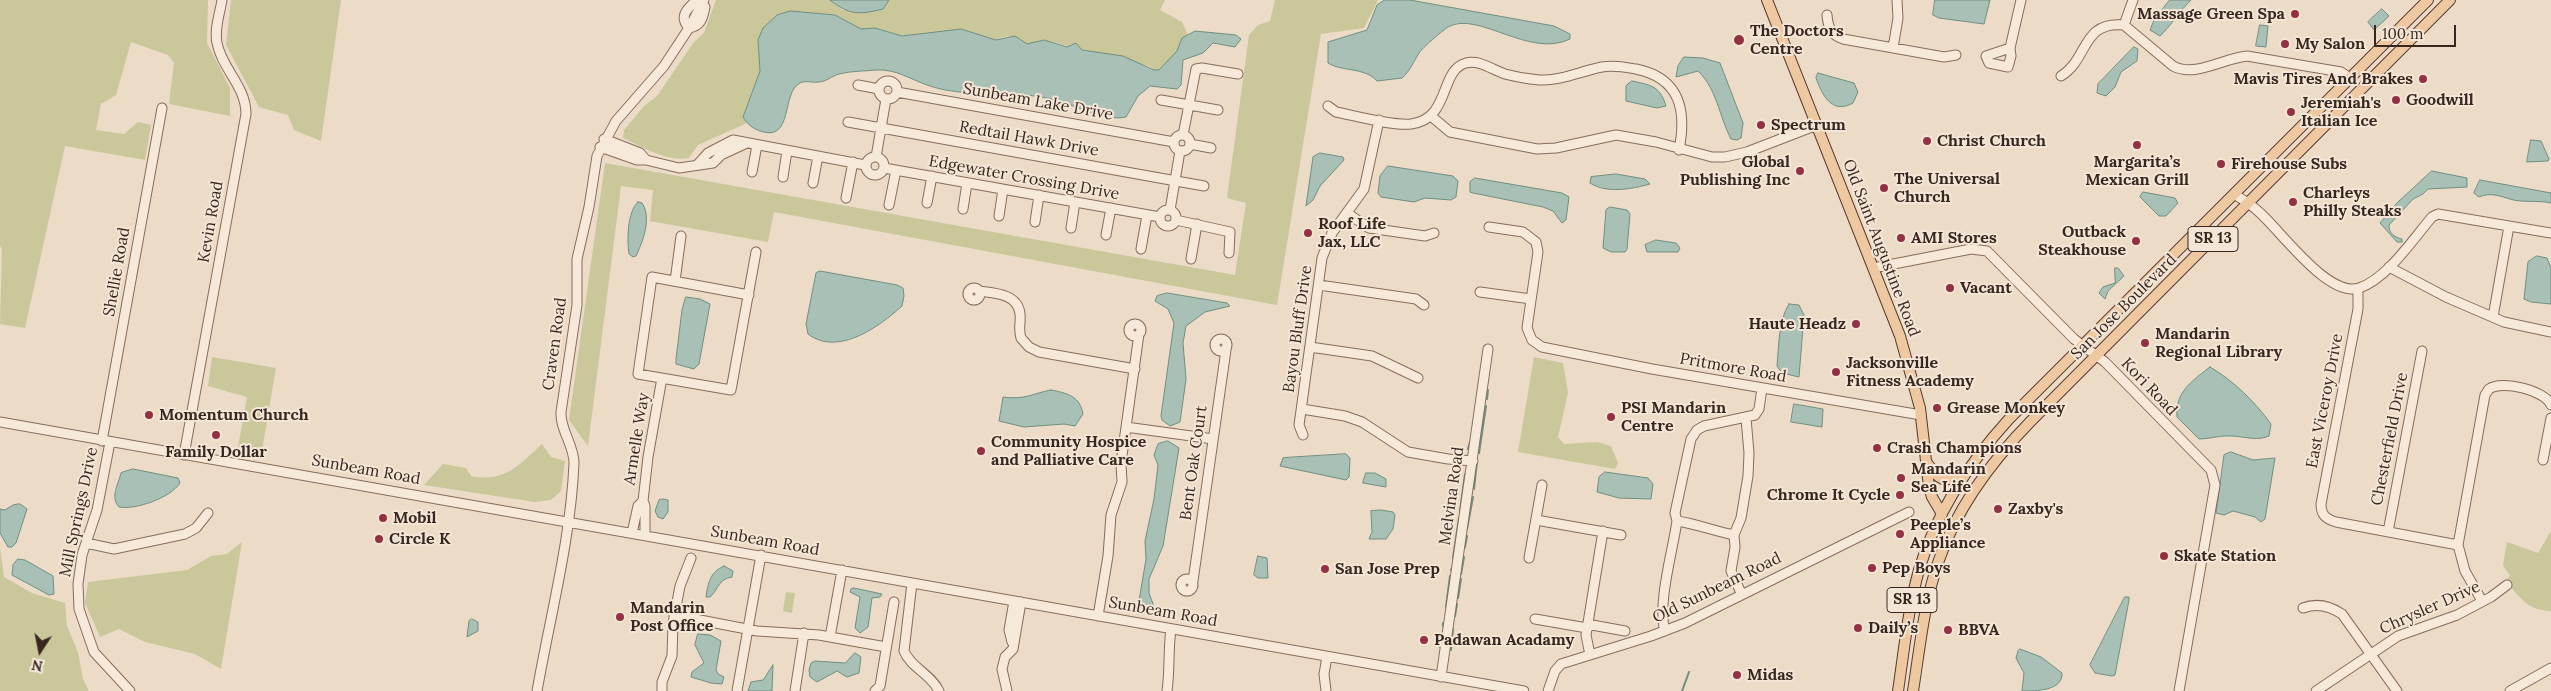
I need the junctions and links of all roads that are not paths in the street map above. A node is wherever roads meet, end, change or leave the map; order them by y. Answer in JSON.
{"nodes":[{"id":1,"x":222,"y":0,"type":"edge"},
{"id":2,"x":1768,"y":0,"type":"edge"},
{"id":3,"x":1898,"y":0,"type":"edge"},
{"id":4,"x":2021,"y":0,"type":"edge"},
{"id":5,"x":2134,"y":0,"type":"edge"},
{"id":6,"x":2428,"y":0,"type":"edge"},
{"id":7,"x":2450,"y":0,"type":"edge"},
{"id":8,"x":700,"y":2,"type":"edge"},
{"id":9,"x":1827,"y":15,"type":"dead end"},
{"id":10,"x":2412,"y":16,"type":"junction"},
{"id":11,"x":2124,"y":25,"type":"junction"},
{"id":12,"x":689,"y":28,"type":"junction"},
{"id":13,"x":2413,"y":37,"type":"junction"},
{"id":14,"x":1893,"y":48,"type":"junction"},
{"id":15,"x":2010,"y":48,"type":"dead end"},
{"id":16,"x":1956,"y":55,"type":"dead end"},
{"id":17,"x":2365,"y":63,"type":"junction"},
{"id":18,"x":1238,"y":74,"type":"dead end"},
{"id":19,"x":2061,"y":76,"type":"dead end"},
{"id":20,"x":2350,"y":78,"type":"junction"},
{"id":21,"x":858,"y":85,"type":"dead end"},
{"id":22,"x":2363,"y":87,"type":"junction"},
{"id":23,"x":879,"y":88,"type":"junction"},
{"id":24,"x":897,"y":92,"type":"junction"},
{"id":25,"x":886,"y":99,"type":"junction"},
{"id":26,"x":1161,"y":100,"type":"dead end"},
{"id":27,"x":2350,"y":101,"type":"junction"},
{"id":28,"x":1188,"y":105,"type":"junction"},
{"id":29,"x":1328,"y":106,"type":"dead end"},
{"id":30,"x":162,"y":108,"type":"dead end"},
{"id":31,"x":1218,"y":110,"type":"dead end"},
{"id":32,"x":1431,"y":116,"type":"junction"},
{"id":33,"x":1379,"y":120,"type":"junction"},
{"id":34,"x":848,"y":122,"type":"dead end"},
{"id":35,"x":1817,"y":125,"type":"junction"},
{"id":36,"x":881,"y":128,"type":"junction"},
{"id":37,"x":1183,"y":135,"type":"junction"},
{"id":38,"x":1174,"y":142,"type":"junction"},
{"id":39,"x":602,"y":143,"type":"junction"},
{"id":40,"x":752,"y":144,"type":"junction"},
{"id":41,"x":1190,"y":144,"type":"junction"},
{"id":42,"x":1211,"y":148,"type":"dead end"},
{"id":43,"x":787,"y":150,"type":"junction"},
{"id":44,"x":1679,"y":150,"type":"junction"},
{"id":45,"x":1180,"y":151,"type":"junction"},
{"id":46,"x":818,"y":156,"type":"junction"},
{"id":47,"x":876,"y":157,"type":"junction"},
{"id":48,"x":852,"y":162,"type":"junction"},
{"id":49,"x":865,"y":165,"type":"junction"},
{"id":50,"x":884,"y":168,"type":"junction"},
{"id":51,"x":896,"y":170,"type":"junction"},
{"id":52,"x":752,"y":172,"type":"dead end"},
{"id":53,"x":932,"y":176,"type":"junction"},
{"id":54,"x":782,"y":177,"type":"dead end"},
{"id":55,"x":1175,"y":180,"type":"junction"},
{"id":56,"x":814,"y":183,"type":"dead end"},
{"id":57,"x":967,"y":183,"type":"junction"},
{"id":58,"x":1204,"y":186,"type":"dead end"},
{"id":59,"x":1003,"y":189,"type":"junction"},
{"id":60,"x":2234,"y":194,"type":"junction"},
{"id":61,"x":1039,"y":196,"type":"junction"},
{"id":62,"x":846,"y":198,"type":"dead end"},
{"id":63,"x":1075,"y":202,"type":"junction"},
{"id":64,"x":927,"y":203,"type":"dead end"},
{"id":65,"x":2248,"y":204,"type":"junction"},
{"id":66,"x":890,"y":205,"type":"dead end"},
{"id":67,"x":1111,"y":208,"type":"junction"},
{"id":68,"x":963,"y":209,"type":"dead end"},
{"id":69,"x":1170,"y":210,"type":"junction"},
{"id":70,"x":1347,"y":213,"type":"junction"},
{"id":71,"x":1147,"y":215,"type":"junction"},
{"id":72,"x":999,"y":216,"type":"dead end"},
{"id":73,"x":1160,"y":217,"type":"junction"},
{"id":74,"x":1176,"y":220,"type":"junction"},
{"id":75,"x":1035,"y":222,"type":"dead end"},
{"id":76,"x":1197,"y":224,"type":"junction"},
{"id":77,"x":2509,"y":226,"type":"junction"},
{"id":78,"x":1489,"y":227,"type":"dead end"},
{"id":79,"x":1071,"y":228,"type":"dead end"},
{"id":80,"x":1434,"y":232,"type":"dead end"},
{"id":81,"x":2551,"y":233,"type":"edge"},
{"id":82,"x":1106,"y":235,"type":"dead end"},
{"id":83,"x":681,"y":236,"type":"dead end"},
{"id":84,"x":1141,"y":249,"type":"dead end"},
{"id":85,"x":756,"y":252,"type":"dead end"},
{"id":86,"x":1229,"y":253,"type":"dead end"},
{"id":87,"x":1191,"y":259,"type":"dead end"},
{"id":88,"x":2389,"y":267,"type":"junction"},
{"id":89,"x":1874,"y":268,"type":"junction"},
{"id":90,"x":675,"y":281,"type":"junction"},
{"id":91,"x":1319,"y":285,"type":"junction"},
{"id":92,"x":2358,"y":288,"type":"junction"},
{"id":93,"x":979,"y":291,"type":"dead end"},
{"id":94,"x":1480,"y":292,"type":"dead end"},
{"id":95,"x":749,"y":294,"type":"junction"},
{"id":96,"x":1531,"y":299,"type":"junction"},
{"id":97,"x":1424,"y":305,"type":"dead end"},
{"id":98,"x":2493,"y":317,"type":"junction"},
{"id":99,"x":2551,"y":332,"type":"edge"},
{"id":100,"x":1139,"y":334,"type":"dead end"},
{"id":101,"x":2084,"y":346,"type":"junction"},
{"id":102,"x":1310,"y":347,"type":"junction"},
{"id":103,"x":1488,"y":349,"type":"dead end"},
{"id":104,"x":1226,"y":350,"type":"dead end"},
{"id":105,"x":2422,"y":351,"type":"dead end"},
{"id":106,"x":2096,"y":356,"type":"junction"},
{"id":107,"x":1135,"y":369,"type":"junction"},
{"id":108,"x":662,"y":378,"type":"junction"},
{"id":109,"x":1418,"y":378,"type":"dead end"},
{"id":110,"x":1762,"y":388,"type":"junction"},
{"id":111,"x":2551,"y":405,"type":"edge"},
{"id":112,"x":1302,"y":409,"type":"junction"},
{"id":113,"x":1921,"y":414,"type":"junction"},
{"id":114,"x":1746,"y":418,"type":"junction"},
{"id":115,"x":2551,"y":418,"type":"edge"},
{"id":116,"x":0,"y":422,"type":"edge"},
{"id":117,"x":1126,"y":427,"type":"junction"},
{"id":118,"x":1303,"y":435,"type":"dead end"},
{"id":119,"x":1212,"y":439,"type":"junction"},
{"id":120,"x":106,"y":441,"type":"junction"},
{"id":121,"x":184,"y":455,"type":"junction"},
{"id":122,"x":2543,"y":460,"type":"dead end"},
{"id":123,"x":1927,"y":462,"type":"junction"},
{"id":124,"x":1472,"y":464,"type":"junction"},
{"id":125,"x":1963,"y":476,"type":"junction"},
{"id":126,"x":1542,"y":485,"type":"dead end"},
{"id":127,"x":643,"y":501,"type":"junction"},
{"id":128,"x":1909,"y":512,"type":"dead end"},
{"id":129,"x":208,"y":513,"type":"dead end"},
{"id":130,"x":1942,"y":514,"type":"junction"},
{"id":131,"x":1536,"y":520,"type":"junction"},
{"id":132,"x":567,"y":521,"type":"junction"},
{"id":133,"x":1677,"y":521,"type":"junction"},
{"id":134,"x":1603,"y":531,"type":"junction"},
{"id":135,"x":632,"y":532,"type":"junction"},
{"id":136,"x":2388,"y":532,"type":"junction"},
{"id":137,"x":645,"y":535,"type":"junction"},
{"id":138,"x":1622,"y":535,"type":"dead end"},
{"id":139,"x":1734,"y":535,"type":"junction"},
{"id":140,"x":86,"y":543,"type":"junction"},
{"id":141,"x":2458,"y":545,"type":"junction"},
{"id":142,"x":761,"y":555,"type":"junction"},
{"id":143,"x":691,"y":558,"type":"dead end"},
{"id":144,"x":1529,"y":558,"type":"dead end"},
{"id":145,"x":842,"y":570,"type":"junction"},
{"id":146,"x":1192,"y":581,"type":"dead end"},
{"id":147,"x":912,"y":583,"type":"junction"},
{"id":148,"x":2507,"y":585,"type":"dead end"},
{"id":149,"x":1742,"y":595,"type":"junction"},
{"id":150,"x":1017,"y":601,"type":"junction"},
{"id":151,"x":894,"y":602,"type":"dead end"},
{"id":152,"x":2482,"y":602,"type":"junction"},
{"id":153,"x":2304,"y":608,"type":"dead end"},
{"id":154,"x":674,"y":615,"type":"junction"},
{"id":155,"x":1098,"y":616,"type":"junction"},
{"id":156,"x":1535,"y":619,"type":"dead end"},
{"id":157,"x":1587,"y":628,"type":"junction"},
{"id":158,"x":748,"y":629,"type":"junction"},
{"id":159,"x":1170,"y":629,"type":"junction"},
{"id":160,"x":1624,"y":631,"type":"dead end"},
{"id":161,"x":1665,"y":631,"type":"junction"},
{"id":162,"x":804,"y":633,"type":"junction"},
{"id":163,"x":830,"y":637,"type":"junction"},
{"id":164,"x":886,"y":647,"type":"junction"},
{"id":165,"x":2370,"y":653,"type":"junction"},
{"id":166,"x":1590,"y":655,"type":"junction"},
{"id":167,"x":1326,"y":660,"type":"junction"},
{"id":168,"x":2551,"y":668,"type":"edge"},
{"id":169,"x":1441,"y":677,"type":"junction"},
{"id":170,"x":130,"y":691,"type":"edge"},
{"id":171,"x":537,"y":691,"type":"edge"},
{"id":172,"x":662,"y":691,"type":"edge"},
{"id":173,"x":737,"y":691,"type":"edge"},
{"id":174,"x":796,"y":691,"type":"edge"},
{"id":175,"x":875,"y":691,"type":"edge"},
{"id":176,"x":938,"y":691,"type":"edge"},
{"id":177,"x":1007,"y":691,"type":"edge"},
{"id":178,"x":1167,"y":691,"type":"edge"},
{"id":179,"x":1326,"y":691,"type":"edge"},
{"id":180,"x":1524,"y":691,"type":"edge"},
{"id":181,"x":1548,"y":691,"type":"edge"},
{"id":182,"x":1898,"y":691,"type":"edge"},
{"id":183,"x":1913,"y":691,"type":"edge"},
{"id":184,"x":2179,"y":691,"type":"edge"},
{"id":185,"x":2316,"y":691,"type":"edge"},
{"id":186,"x":2397,"y":691,"type":"edge"},
{"id":187,"x":2510,"y":691,"type":"edge"}],
"edges":[{"from":1,"to":121,"type":"street","name":"Kevin Road"},
{"from":2,"to":35,"type":"main road","name":"Old Saint Augustine Road"},
{"from":3,"to":14,"type":"street"},
{"from":4,"to":15,"type":"street"},
{"from":5,"to":11,"type":"street"},
{"from":6,"to":10,"type":"main road","name":"San Jose Boulevard","number":"SR 13"},
{"from":7,"to":13,"type":"main road","name":"San Jose Boulevard","number":"SR 13"},
{"from":8,"to":12,"type":"street","name":"Craven Road"},
{"from":8,"to":12,"type":"street","name":"Craven Road"},
{"from":9,"to":14,"type":"street"},
{"from":10,"to":13,"type":"main road"},
{"from":10,"to":17,"type":"main road","name":"San Jose Boulevard","number":"SR 13"},
{"from":11,"to":19,"type":"street"},
{"from":11,"to":20,"type":"street"},
{"from":12,"to":39,"type":"street","name":"Craven Road"},
{"from":13,"to":22,"type":"main road","name":"San Jose Boulevard","number":"SR 13"},
{"from":14,"to":16,"type":"street"},
{"from":17,"to":20,"type":"main road","name":"San Jose Boulevard","number":"SR 13"},
{"from":17,"to":22,"type":"main road"},
{"from":18,"to":28,"type":"street"},
{"from":20,"to":27,"type":"main road"},
{"from":20,"to":60,"type":"main road","name":"San Jose Boulevard","number":"SR 13"},
{"from":21,"to":23,"type":"street"},
{"from":22,"to":27,"type":"main road","name":"San Jose Boulevard","number":"SR 13"},
{"from":23,"to":24,"type":"street"},
{"from":23,"to":25,"type":"street"},
{"from":24,"to":25,"type":"street"},
{"from":24,"to":38,"type":"street","name":"Sunbeam Lake Drive"},
{"from":25,"to":36,"type":"street"},
{"from":26,"to":28,"type":"street"},
{"from":27,"to":65,"type":"main road","name":"San Jose Boulevard","number":"SR 13"},
{"from":28,"to":31,"type":"street"},
{"from":28,"to":37,"type":"street"},
{"from":29,"to":33,"type":"street"},
{"from":30,"to":120,"type":"street","name":"Shellie Road"},
{"from":32,"to":33,"type":"street"},
{"from":32,"to":44,"type":"street"},
{"from":32,"to":44,"type":"street"},
{"from":33,"to":70,"type":"street","name":"Bayou Bluff Drive"},
{"from":34,"to":36,"type":"street","name":"Redtail Hawk Drive"},
{"from":35,"to":44,"type":"street"},
{"from":35,"to":89,"type":"main road","name":"Old Saint Augustine Road"},
{"from":36,"to":47,"type":"street"},
{"from":36,"to":55,"type":"street","name":"Redtail Hawk Drive"},
{"from":37,"to":38,"type":"street"},
{"from":37,"to":41,"type":"street"},
{"from":38,"to":45,"type":"street"},
{"from":39,"to":40,"type":"street"},
{"from":39,"to":132,"type":"street","name":"Craven Road"},
{"from":40,"to":43,"type":"street"},
{"from":40,"to":52,"type":"street"},
{"from":41,"to":42,"type":"street"},
{"from":41,"to":45,"type":"street"},
{"from":43,"to":46,"type":"street"},
{"from":43,"to":54,"type":"street"},
{"from":45,"to":55,"type":"street"},
{"from":46,"to":48,"type":"street"},
{"from":46,"to":56,"type":"street"},
{"from":47,"to":49,"type":"street"},
{"from":47,"to":50,"type":"street"},
{"from":48,"to":49,"type":"street"},
{"from":48,"to":62,"type":"street"},
{"from":49,"to":50,"type":"street"},
{"from":50,"to":51,"type":"street","name":"Edgewater Crossing Drive"},
{"from":51,"to":53,"type":"street","name":"Edgewater Crossing Drive"},
{"from":51,"to":66,"type":"street"},
{"from":53,"to":57,"type":"street","name":"Edgewater Crossing Drive"},
{"from":53,"to":64,"type":"street"},
{"from":55,"to":58,"type":"street","name":"Redtail Hawk Drive"},
{"from":55,"to":69,"type":"street"},
{"from":57,"to":59,"type":"street","name":"Edgewater Crossing Drive"},
{"from":57,"to":68,"type":"street"},
{"from":59,"to":61,"type":"street","name":"Edgewater Crossing Drive"},
{"from":59,"to":72,"type":"street"},
{"from":60,"to":65,"type":"street"},
{"from":60,"to":101,"type":"main road","name":"San Jose Boulevard","number":"SR 13"},
{"from":61,"to":63,"type":"street","name":"Edgewater Crossing Drive"},
{"from":61,"to":75,"type":"street"},
{"from":63,"to":67,"type":"street","name":"Edgewater Crossing Drive"},
{"from":63,"to":79,"type":"street"},
{"from":65,"to":92,"type":"street"},
{"from":65,"to":106,"type":"main road","name":"San Jose Boulevard","number":"SR 13"},
{"from":67,"to":71,"type":"street","name":"Edgewater Crossing Drive"},
{"from":67,"to":82,"type":"street"},
{"from":69,"to":73,"type":"street"},
{"from":69,"to":74,"type":"street"},
{"from":70,"to":80,"type":"street"},
{"from":70,"to":91,"type":"street","name":"Bayou Bluff Drive"},
{"from":71,"to":73,"type":"street","name":"Edgewater Crossing Drive"},
{"from":71,"to":84,"type":"street"},
{"from":73,"to":74,"type":"street"},
{"from":74,"to":76,"type":"street"},
{"from":76,"to":86,"type":"street"},
{"from":76,"to":87,"type":"street"},
{"from":77,"to":81,"type":"street"},
{"from":77,"to":88,"type":"street"},
{"from":77,"to":98,"type":"street"},
{"from":78,"to":96,"type":"street"},
{"from":83,"to":90,"type":"street"},
{"from":85,"to":95,"type":"street"},
{"from":88,"to":92,"type":"street"},
{"from":88,"to":98,"type":"street"},
{"from":89,"to":101,"type":"street","name":"Kori Road"},
{"from":89,"to":113,"type":"main road","name":"Old Saint Augustine Road"},
{"from":90,"to":95,"type":"street"},
{"from":90,"to":108,"type":"street"},
{"from":91,"to":97,"type":"street"},
{"from":91,"to":102,"type":"street","name":"Bayou Bluff Drive"},
{"from":92,"to":136,"type":"street","name":"East Viceroy Drive"},
{"from":93,"to":107,"type":"street"},
{"from":94,"to":96,"type":"street"},
{"from":95,"to":108,"type":"street"},
{"from":96,"to":110,"type":"street","name":"Pritmore Road"},
{"from":98,"to":99,"type":"street"},
{"from":100,"to":107,"type":"street"},
{"from":101,"to":106,"type":"street","name":"Kori Road"},
{"from":101,"to":125,"type":"main road","name":"San Jose Boulevard","number":"SR 13"},
{"from":102,"to":109,"type":"street"},
{"from":102,"to":112,"type":"street","name":"Bayou Bluff Drive"},
{"from":103,"to":124,"type":"street","name":"Melvina Road"},
{"from":104,"to":119,"type":"street","name":"Bent Oak Court"},
{"from":105,"to":136,"type":"street","name":"Chesterfield Drive"},
{"from":106,"to":183,"type":"main road","name":"San Jose Boulevard","number":"SR 13"},
{"from":106,"to":184,"type":"street","name":"Kori Road"},
{"from":107,"to":117,"type":"street"},
{"from":108,"to":127,"type":"street","name":"Armelle Way"},
{"from":110,"to":113,"type":"street","name":"Pritmore Road"},
{"from":110,"to":114,"type":"street"},
{"from":111,"to":141,"type":"street"},
{"from":112,"to":118,"type":"street","name":"Bayou Bluff Drive"},
{"from":112,"to":124,"type":"street"},
{"from":113,"to":123,"type":"main road","name":"Old Saint Augustine Road"},
{"from":114,"to":133,"type":"street"},
{"from":114,"to":139,"type":"street"},
{"from":115,"to":122,"type":"street"},
{"from":116,"to":120,"type":"street","name":"Sunbeam Road"},
{"from":117,"to":119,"type":"street"},
{"from":117,"to":155,"type":"street"},
{"from":119,"to":146,"type":"street","name":"Bent Oak Court"},
{"from":120,"to":121,"type":"street","name":"Sunbeam Road"},
{"from":120,"to":140,"type":"street","name":"Mill Springs Drive"},
{"from":121,"to":132,"type":"street","name":"Sunbeam Road"},
{"from":123,"to":125,"type":"main road"},
{"from":123,"to":130,"type":"main road","name":"Old Saint Augustine Road"},
{"from":124,"to":169,"type":"street","name":"Melvina Road"},
{"from":125,"to":130,"type":"main road","name":"San Jose Boulevard","number":"SR 13"},
{"from":126,"to":131,"type":"street"},
{"from":127,"to":135,"type":"street"},
{"from":127,"to":137,"type":"street","name":"Armelle Way"},
{"from":128,"to":149,"type":"street","name":"Old Sunbeam Road"},
{"from":129,"to":140,"type":"street"},
{"from":130,"to":182,"type":"main road","name":"San Jose Boulevard","number":"SR 13"},
{"from":131,"to":134,"type":"street"},
{"from":131,"to":144,"type":"street"},
{"from":132,"to":135,"type":"street","name":"Sunbeam Road"},
{"from":132,"to":171,"type":"street","name":"Craven Road"},
{"from":133,"to":139,"type":"street"},
{"from":133,"to":161,"type":"street"},
{"from":134,"to":138,"type":"street"},
{"from":134,"to":157,"type":"street"},
{"from":135,"to":137,"type":"street","name":"Sunbeam Road"},
{"from":136,"to":141,"type":"street"},
{"from":137,"to":142,"type":"street","name":"Sunbeam Road"},
{"from":139,"to":149,"type":"street"},
{"from":140,"to":170,"type":"street","name":"Mill Springs Drive"},
{"from":141,"to":152,"type":"street"},
{"from":142,"to":145,"type":"street","name":"Sunbeam Road"},
{"from":142,"to":158,"type":"street"},
{"from":143,"to":154,"type":"street"},
{"from":145,"to":147,"type":"street","name":"Sunbeam Road"},
{"from":145,"to":163,"type":"street"},
{"from":147,"to":150,"type":"street","name":"Sunbeam Road"},
{"from":147,"to":176,"type":"street"},
{"from":148,"to":152,"type":"street","name":"Chrysler Drive"},
{"from":149,"to":161,"type":"street","name":"Old Sunbeam Road"},
{"from":150,"to":155,"type":"street","name":"Sunbeam Road"},
{"from":150,"to":177,"type":"street"},
{"from":151,"to":164,"type":"street"},
{"from":152,"to":165,"type":"street","name":"Chrysler Drive"},
{"from":153,"to":165,"type":"street"},
{"from":154,"to":158,"type":"street"},
{"from":154,"to":172,"type":"street"},
{"from":155,"to":159,"type":"street","name":"Sunbeam Road"},
{"from":156,"to":157,"type":"street"},
{"from":157,"to":160,"type":"street"},
{"from":157,"to":166,"type":"street"},
{"from":158,"to":162,"type":"street"},
{"from":158,"to":173,"type":"street"},
{"from":159,"to":167,"type":"street","name":"Sunbeam Road"},
{"from":159,"to":178,"type":"street"},
{"from":161,"to":166,"type":"street","name":"Old Sunbeam Road"},
{"from":162,"to":163,"type":"street"},
{"from":162,"to":174,"type":"street"},
{"from":163,"to":164,"type":"street"},
{"from":164,"to":175,"type":"street"},
{"from":165,"to":185,"type":"street","name":"Chrysler Drive"},
{"from":165,"to":186,"type":"street"},
{"from":166,"to":181,"type":"street","name":"Old Sunbeam Road"},
{"from":167,"to":169,"type":"street","name":"Sunbeam Road"},
{"from":167,"to":179,"type":"street"},
{"from":168,"to":187,"type":"street"},
{"from":169,"to":180,"type":"street","name":"Sunbeam Road"}]}
